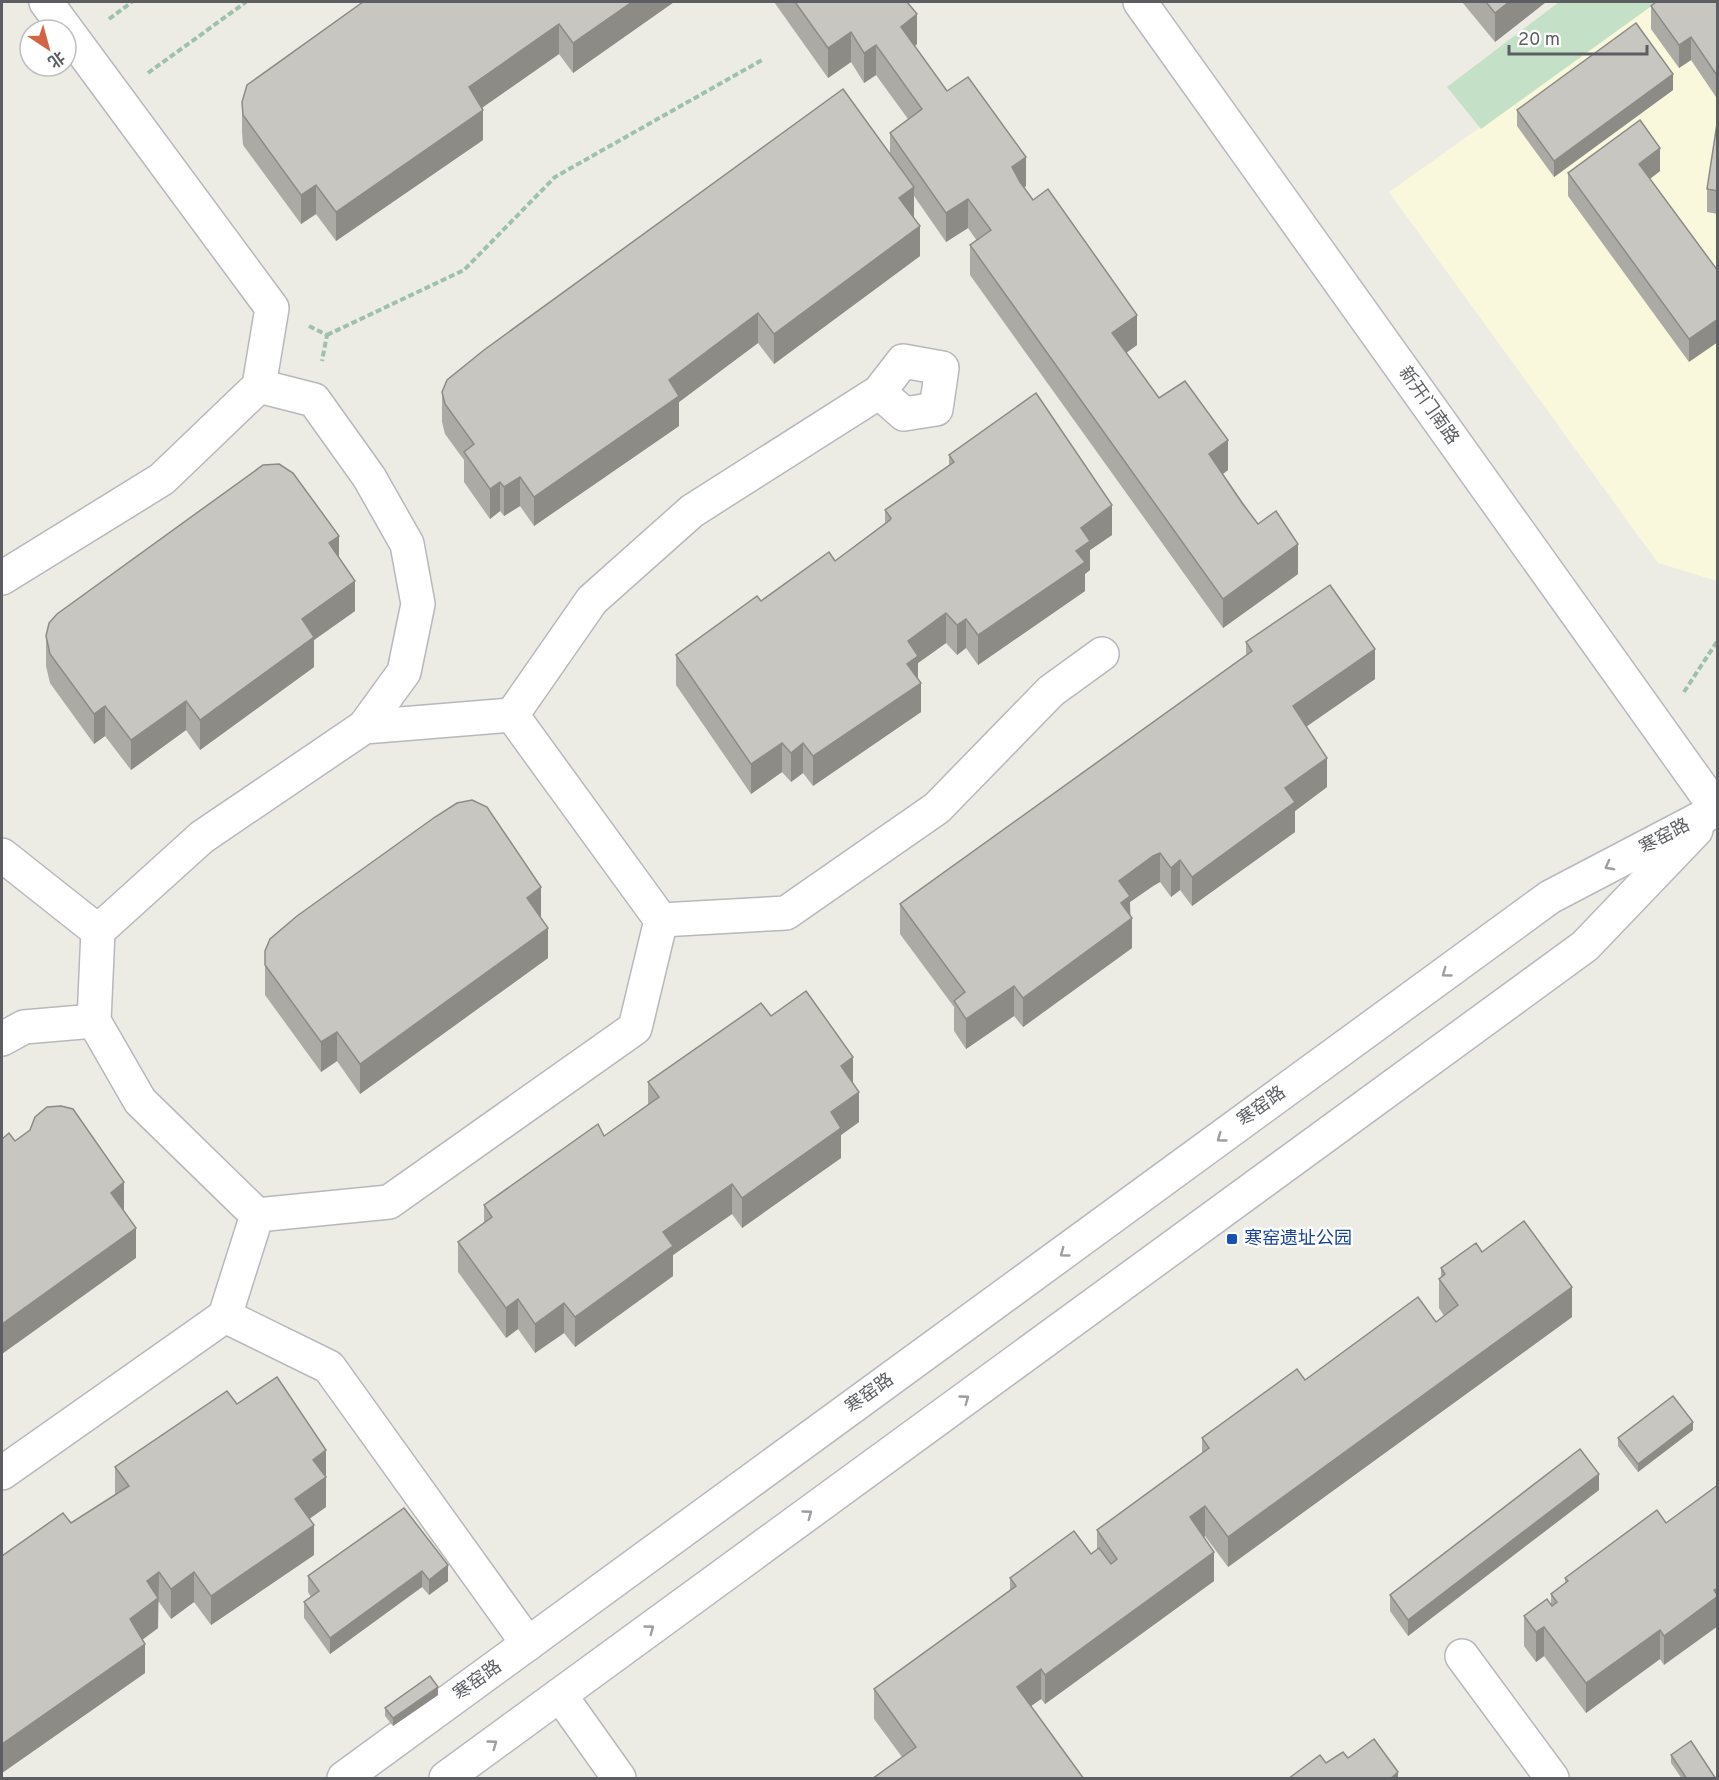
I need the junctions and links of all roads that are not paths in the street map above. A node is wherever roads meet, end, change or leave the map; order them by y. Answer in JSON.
{"nodes":[{"id":1,"x":46,"y":2,"type":"edge"},
{"id":2,"x":1140,"y":2,"type":"edge"},
{"id":3,"x":259,"y":386,"type":"junction"},
{"id":4,"x":879,"y":392,"type":"dead end"},
{"id":5,"x":2,"y":578,"type":"edge"},
{"id":6,"x":1102,"y":654,"type":"dead end"},
{"id":7,"x":512,"y":715,"type":"junction"},
{"id":8,"x":364,"y":727,"type":"junction"},
{"id":9,"x":1717,"y":810,"type":"edge"},
{"id":10,"x":2,"y":855,"type":"edge"},
{"id":11,"x":661,"y":920,"type":"junction"},
{"id":12,"x":98,"y":931,"type":"junction"},
{"id":13,"x":94,"y":1021,"type":"junction"},
{"id":14,"x":2,"y":1039,"type":"edge"},
{"id":15,"x":257,"y":1215,"type":"junction"},
{"id":16,"x":225,"y":1316,"type":"junction"},
{"id":17,"x":2,"y":1473,"type":"edge"},
{"id":18,"x":528,"y":1644,"type":"junction"},
{"id":19,"x":1462,"y":1656,"type":"dead end"},
{"id":20,"x":560,"y":1695,"type":"junction"},
{"id":21,"x":345,"y":1779,"type":"edge"},
{"id":22,"x":446,"y":1779,"type":"edge"},
{"id":23,"x":619,"y":1779,"type":"edge"},
{"id":24,"x":1552,"y":1779,"type":"edge"}],
"edges":[{"from":1,"to":3,"type":"street"},
{"from":2,"to":9,"type":"street","name":"新开门南路"},
{"from":3,"to":5,"type":"street"},
{"from":3,"to":8,"type":"street"},
{"from":4,"to":7,"type":"street"},
{"from":6,"to":11,"type":"street"},
{"from":7,"to":8,"type":"street"},
{"from":7,"to":11,"type":"street"},
{"from":8,"to":12,"type":"street"},
{"from":9,"to":18,"type":"street","name":"寒窑路","one_way":true},
{"from":20,"to":9,"type":"street","name":"寒窑路","one_way":true},
{"from":10,"to":12,"type":"street"},
{"from":11,"to":15,"type":"street"},
{"from":12,"to":13,"type":"street"},
{"from":13,"to":14,"type":"street"},
{"from":13,"to":15,"type":"street"},
{"from":15,"to":16,"type":"street"},
{"from":16,"to":17,"type":"street"},
{"from":16,"to":18,"type":"street"},
{"from":18,"to":21,"type":"street","name":"寒窑路"},
{"from":19,"to":24,"type":"street"},
{"from":22,"to":20,"type":"street","name":"寒窑路","one_way":true},
{"from":20,"to":23,"type":"street"}]}
